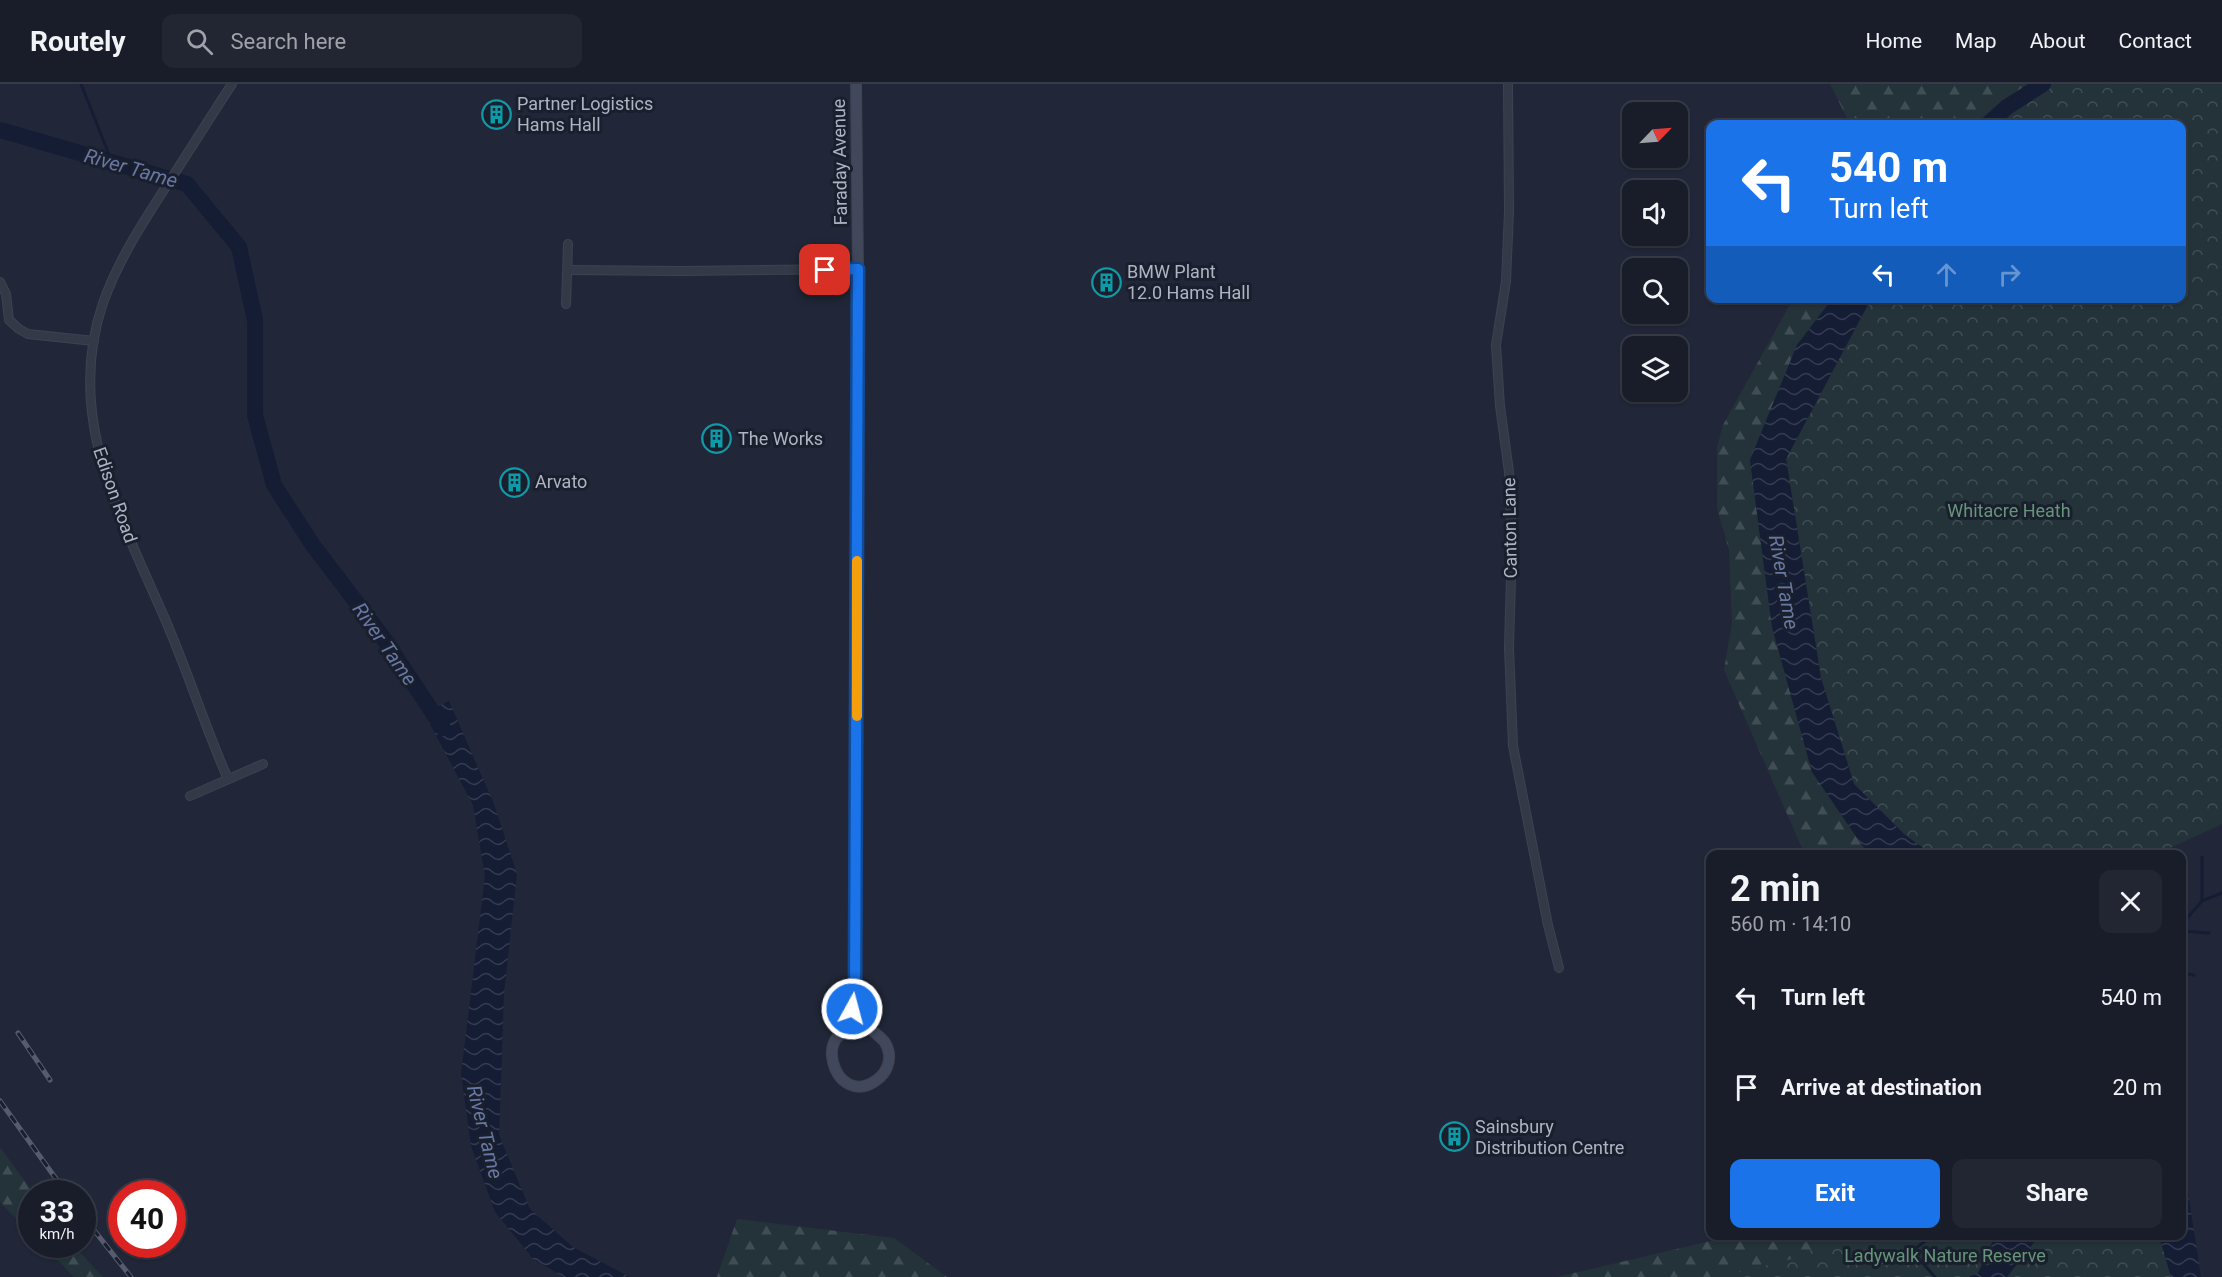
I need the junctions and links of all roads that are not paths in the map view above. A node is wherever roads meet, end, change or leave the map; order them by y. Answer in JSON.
{"nodes":[{"id":1,"x":232,"y":84,"type":"edge"},
{"id":2,"x":856,"y":84,"type":"edge"},
{"id":3,"x":1508,"y":84,"type":"edge"},
{"id":4,"x":568,"y":244,"type":"dead end"},
{"id":5,"x":858,"y":269,"type":"junction"},
{"id":6,"x":568,"y":270,"type":"junction"},
{"id":7,"x":0,"y":282,"type":"edge"},
{"id":8,"x":566,"y":304,"type":"dead end"},
{"id":9,"x":94,"y":341,"type":"junction"},
{"id":10,"x":263,"y":764,"type":"dead end"},
{"id":11,"x":228,"y":779,"type":"junction"},
{"id":12,"x":190,"y":796,"type":"dead end"},
{"id":13,"x":1559,"y":968,"type":"dead end"},
{"id":14,"x":855,"y":996,"type":"junction"},
{"id":15,"x":870,"y":1029,"type":"junction"},
{"id":16,"x":838,"y":1037,"type":"junction"}],
"edges":[{"from":1,"to":9,"type":"street","name":"Edison Road"},
{"from":2,"to":5,"type":"street","name":"Faraday Avenue"},
{"from":3,"to":13,"type":"street","name":"Canton Lane"},
{"from":4,"to":6,"type":"street"},
{"from":5,"to":6,"type":"street"},
{"from":5,"to":14,"type":"street","name":"Faraday Avenue"},
{"from":6,"to":8,"type":"street"},
{"from":7,"to":9,"type":"street"},
{"from":9,"to":11,"type":"street","name":"Edison Road"},
{"from":10,"to":11,"type":"street"},
{"from":11,"to":12,"type":"street"},
{"from":14,"to":15,"type":"street","name":"Faraday Avenue"},
{"from":14,"to":16,"type":"street","name":"Faraday Avenue"},
{"from":15,"to":16,"type":"street"},
{"from":15,"to":16,"type":"street"}]}
